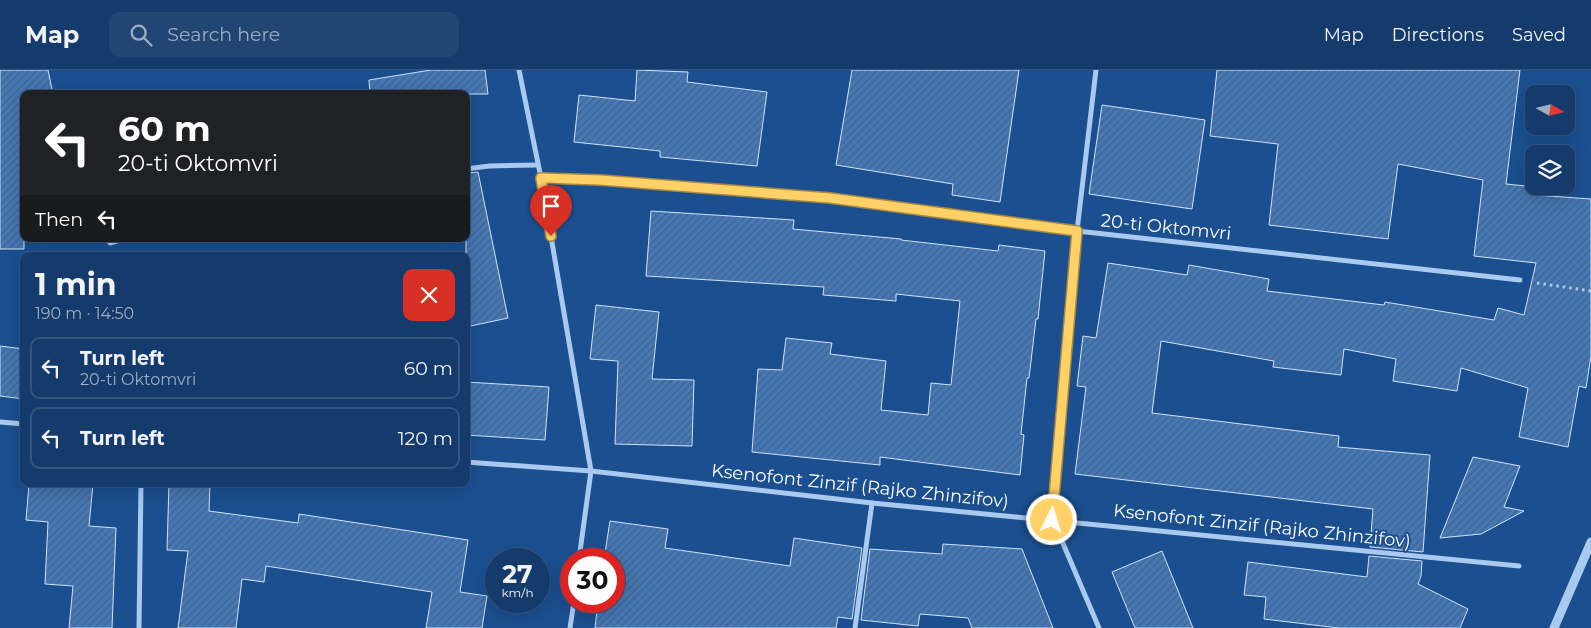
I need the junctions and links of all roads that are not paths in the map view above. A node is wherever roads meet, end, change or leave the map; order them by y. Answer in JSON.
{"nodes":[{"id":1,"x":519,"y":70,"type":"edge"},
{"id":2,"x":1096,"y":70,"type":"edge"},
{"id":3,"x":537,"y":165,"type":"junction"},
{"id":4,"x":470,"y":168,"type":"edge"},
{"id":5,"x":541,"y":178,"type":"junction"},
{"id":6,"x":1077,"y":231,"type":"junction"},
{"id":7,"x":113,"y":242,"type":"edge"},
{"id":8,"x":110,"y":243,"type":"dead end"},
{"id":9,"x":1520,"y":280,"type":"road end"},
{"id":10,"x":0,"y":422,"type":"edge"},
{"id":11,"x":20,"y":424,"type":"edge"},
{"id":12,"x":470,"y":462,"type":"edge"},
{"id":13,"x":591,"y":472,"type":"junction"},
{"id":14,"x":141,"y":487,"type":"edge"},
{"id":15,"x":872,"y":503,"type":"junction"},
{"id":16,"x":1052,"y":520,"type":"junction"},
{"id":17,"x":1591,"y":542,"type":"edge"},
{"id":18,"x":581,"y":548,"type":"edge"},
{"id":19,"x":1519,"y":566,"type":"dead end"},
{"id":20,"x":572,"y":613,"type":"edge"},
{"id":21,"x":139,"y":628,"type":"edge"},
{"id":22,"x":570,"y":628,"type":"edge"},
{"id":23,"x":855,"y":628,"type":"edge"},
{"id":24,"x":1099,"y":628,"type":"edge"},
{"id":25,"x":1554,"y":628,"type":"edge"}],
"edges":[{"from":1,"to":3,"type":"street"},
{"from":2,"to":6,"type":"street"},
{"from":3,"to":4,"type":"street"},
{"from":3,"to":5,"type":"street"},
{"from":5,"to":6,"type":"street","name":"20-ti Oktomvri"},
{"from":5,"to":13,"type":"street"},
{"from":6,"to":9,"type":"street","name":"20-ti Oktomvri"},
{"from":6,"to":16,"type":"street"},
{"from":7,"to":8,"type":"street"},
{"from":10,"to":11,"type":"street"},
{"from":12,"to":13,"type":"street","name":"Ksenofont Zinzif (Rajko Zhinzifov)"},
{"from":13,"to":15,"type":"street","name":"Ksenofont Zinzif (Rajko Zhinzifov)"},
{"from":13,"to":18,"type":"street"},
{"from":14,"to":21,"type":"street"},
{"from":15,"to":16,"type":"street","name":"Ksenofont Zinzif (Rajko Zhinzifov)"},
{"from":15,"to":23,"type":"street"},
{"from":16,"to":19,"type":"street","name":"Ksenofont Zinzif (Rajko Zhinzifov)"},
{"from":16,"to":24,"type":"street"},
{"from":17,"to":25,"type":"street"},
{"from":20,"to":22,"type":"street"}]}
